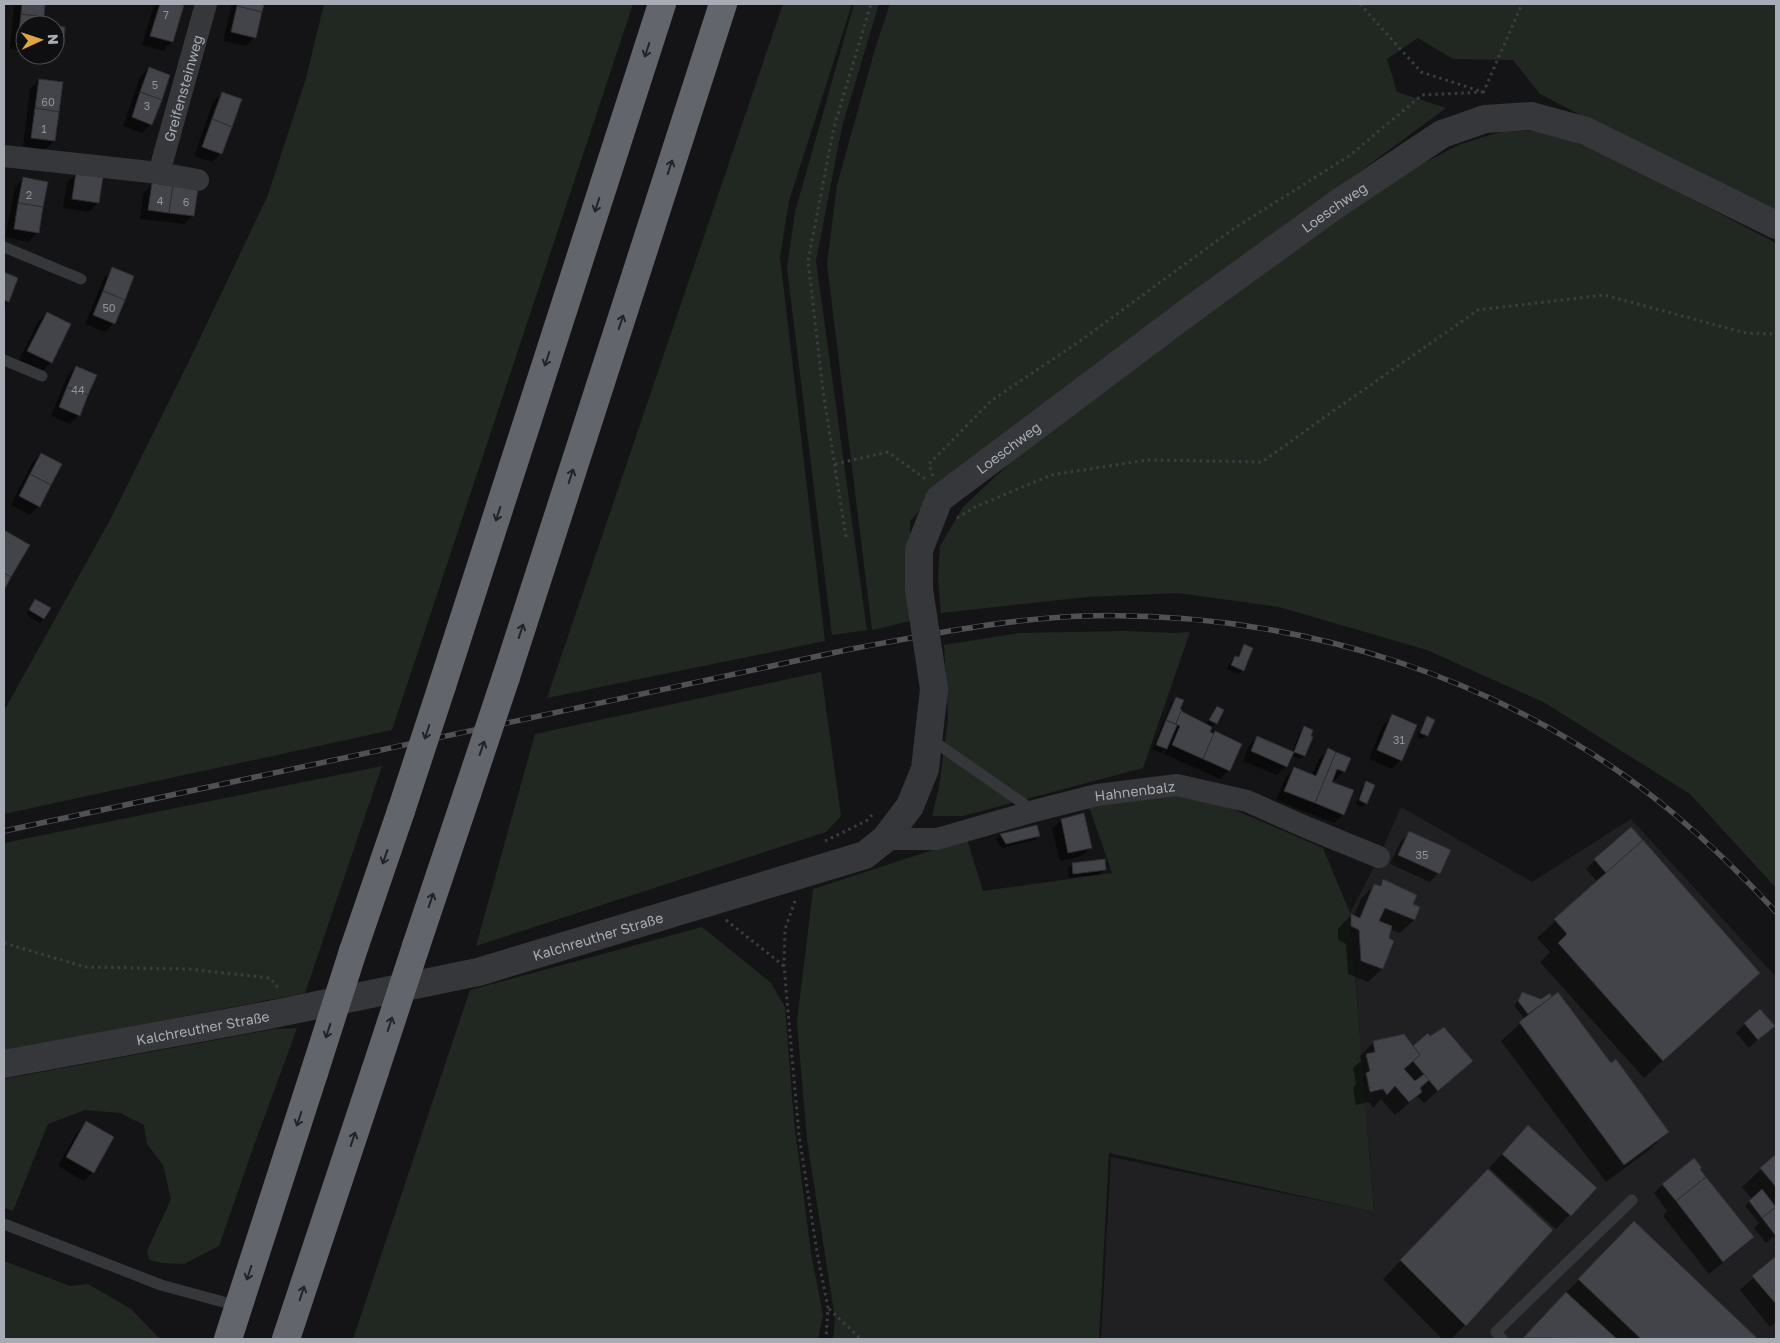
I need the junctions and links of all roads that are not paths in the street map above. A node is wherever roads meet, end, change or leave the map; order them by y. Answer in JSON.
{"nodes":[{"id":1,"x":206,"y":4,"type":"edge"},
{"id":2,"x":662,"y":4,"type":"edge"},
{"id":3,"x":723,"y":4,"type":"edge"},
{"id":4,"x":4,"y":156,"type":"edge"},
{"id":5,"x":159,"y":174,"type":"junction"},
{"id":6,"x":198,"y":180,"type":"dead end"},
{"id":7,"x":1776,"y":225,"type":"edge"},
{"id":8,"x":4,"y":247,"type":"edge"},
{"id":9,"x":81,"y":279,"type":"dead end"},
{"id":10,"x":4,"y":360,"type":"edge"},
{"id":11,"x":42,"y":376,"type":"dead end"},
{"id":12,"x":919,"y":550,"type":"joint"},
{"id":13,"x":930,"y":738,"type":"junction"},
{"id":14,"x":1034,"y":811,"type":"junction"},
{"id":15,"x":885,"y":839,"type":"junction"},
{"id":16,"x":1379,"y":857,"type":"dead end"},
{"id":17,"x":4,"y":1064,"type":"edge"},
{"id":18,"x":1632,"y":1200,"type":"dead end"},
{"id":19,"x":4,"y":1224,"type":"edge"},
{"id":20,"x":238,"y":1306,"type":"junction"},
{"id":21,"x":228,"y":1339,"type":"edge"},
{"id":22,"x":286,"y":1339,"type":"edge"},
{"id":23,"x":1502,"y":1339,"type":"edge"}],
"edges":[{"from":1,"to":5,"type":"street","name":"Greifensteinweg"},
{"from":2,"to":20,"type":"highway","one_way":true,"bridge":true},
{"from":22,"to":3,"type":"highway","one_way":true,"bridge":true},
{"from":4,"to":5,"type":"street"},
{"from":5,"to":6,"type":"street"},
{"from":7,"to":12,"type":"street","name":"Loeschweg"},
{"from":8,"to":9,"type":"lane"},
{"from":10,"to":11,"type":"lane"},
{"from":12,"to":13,"type":"street","name":"Kalchreuther Straße","bridge":true},
{"from":13,"to":14,"type":"lane"},
{"from":13,"to":15,"type":"street","name":"Kalchreuther Straße"},
{"from":14,"to":15,"type":"street","name":"Hahnenbalz"},
{"from":14,"to":16,"type":"street","name":"Hahnenbalz"},
{"from":15,"to":17,"type":"street","name":"Kalchreuther Straße"},
{"from":18,"to":23,"type":"lane"},
{"from":19,"to":20,"type":"lane"},
{"from":20,"to":21,"type":"highway"}]}
